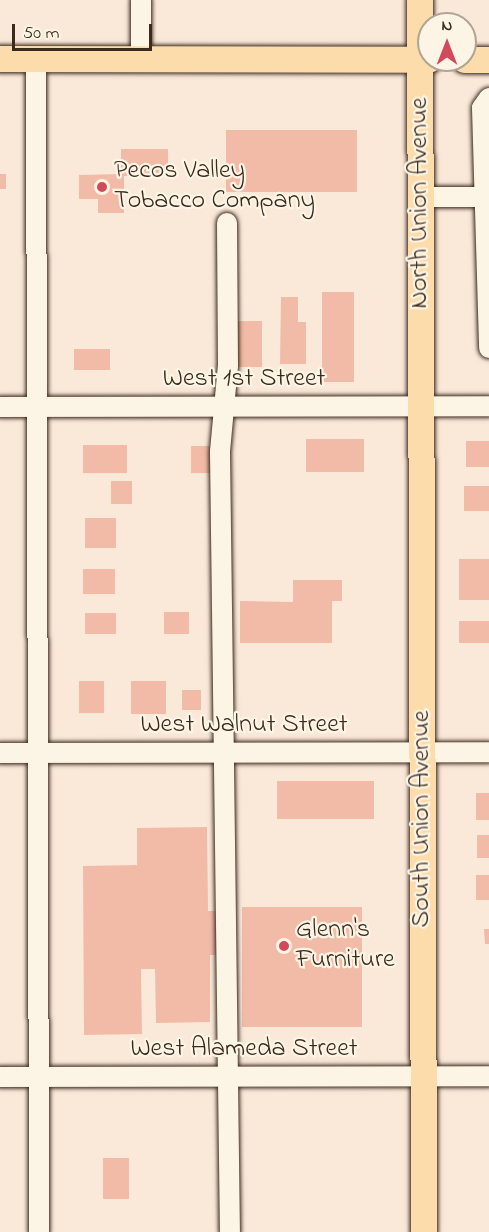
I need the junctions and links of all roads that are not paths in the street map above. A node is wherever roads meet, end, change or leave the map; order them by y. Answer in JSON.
{"nodes":[{"id":1,"x":141,"y":0,"type":"edge"},
{"id":2,"x":0,"y":59,"type":"edge"},
{"id":3,"x":36,"y":59,"type":"junction"},
{"id":4,"x":141,"y":59,"type":"junction"},
{"id":5,"x":417,"y":60,"type":"edge"},
{"id":6,"x":425,"y":72,"type":"edge"},
{"id":7,"x":489,"y":98,"type":"edge"},
{"id":8,"x":421,"y":197,"type":"junction"},
{"id":9,"x":487,"y":197,"type":"edge"},
{"id":10,"x":227,"y":223,"type":"dead end"},
{"id":11,"x":489,"y":348,"type":"edge"},
{"id":12,"x":421,"y":406,"type":"junction"},
{"id":13,"x":489,"y":406,"type":"edge"},
{"id":14,"x":0,"y":407,"type":"edge"},
{"id":15,"x":36,"y":407,"type":"junction"},
{"id":16,"x":222,"y":407,"type":"junction"},
{"id":17,"x":423,"y":752,"type":"junction"},
{"id":18,"x":489,"y":752,"type":"edge"},
{"id":19,"x":0,"y":753,"type":"edge"},
{"id":20,"x":38,"y":753,"type":"junction"},
{"id":21,"x":225,"y":753,"type":"junction"},
{"id":22,"x":424,"y":1076,"type":"junction"},
{"id":23,"x":489,"y":1076,"type":"edge"},
{"id":24,"x":0,"y":1077,"type":"edge"},
{"id":25,"x":39,"y":1077,"type":"junction"},
{"id":26,"x":226,"y":1077,"type":"junction"},
{"id":27,"x":39,"y":1232,"type":"edge"},
{"id":28,"x":230,"y":1232,"type":"edge"},
{"id":29,"x":424,"y":1232,"type":"edge"}],
"edges":[{"from":1,"to":4,"type":"street"},
{"from":2,"to":3,"type":"main road"},
{"from":3,"to":4,"type":"main road"},
{"from":3,"to":15,"type":"street"},
{"from":4,"to":5,"type":"main road"},
{"from":6,"to":8,"type":"main road","name":"North Union Avenue"},
{"from":7,"to":9,"type":"street"},
{"from":8,"to":9,"type":"street"},
{"from":8,"to":12,"type":"main road","name":"North Union Avenue"},
{"from":9,"to":11,"type":"street"},
{"from":10,"to":16,"type":"street"},
{"from":12,"to":13,"type":"street","name":"West 1st Street"},
{"from":12,"to":16,"type":"street","name":"West 1st Street"},
{"from":12,"to":17,"type":"main road","name":"South Union Avenue"},
{"from":14,"to":15,"type":"street","name":"West 1st Street"},
{"from":15,"to":16,"type":"street","name":"West 1st Street"},
{"from":15,"to":20,"type":"street"},
{"from":16,"to":21,"type":"street"},
{"from":17,"to":18,"type":"street","name":"West Walnut Street"},
{"from":17,"to":21,"type":"street","name":"West Walnut Street"},
{"from":17,"to":22,"type":"main road","name":"South Union Avenue"},
{"from":19,"to":20,"type":"street","name":"West Walnut Street"},
{"from":20,"to":21,"type":"street","name":"West Walnut Street"},
{"from":20,"to":25,"type":"street"},
{"from":21,"to":26,"type":"street"},
{"from":22,"to":23,"type":"street","name":"West Alameda Street"},
{"from":22,"to":26,"type":"street","name":"West Alameda Street"},
{"from":22,"to":29,"type":"main road","name":"South Union Avenue"},
{"from":24,"to":25,"type":"street","name":"West Alameda Street"},
{"from":25,"to":26,"type":"street","name":"West Alameda Street"},
{"from":25,"to":27,"type":"street"},
{"from":26,"to":28,"type":"street"}]}
